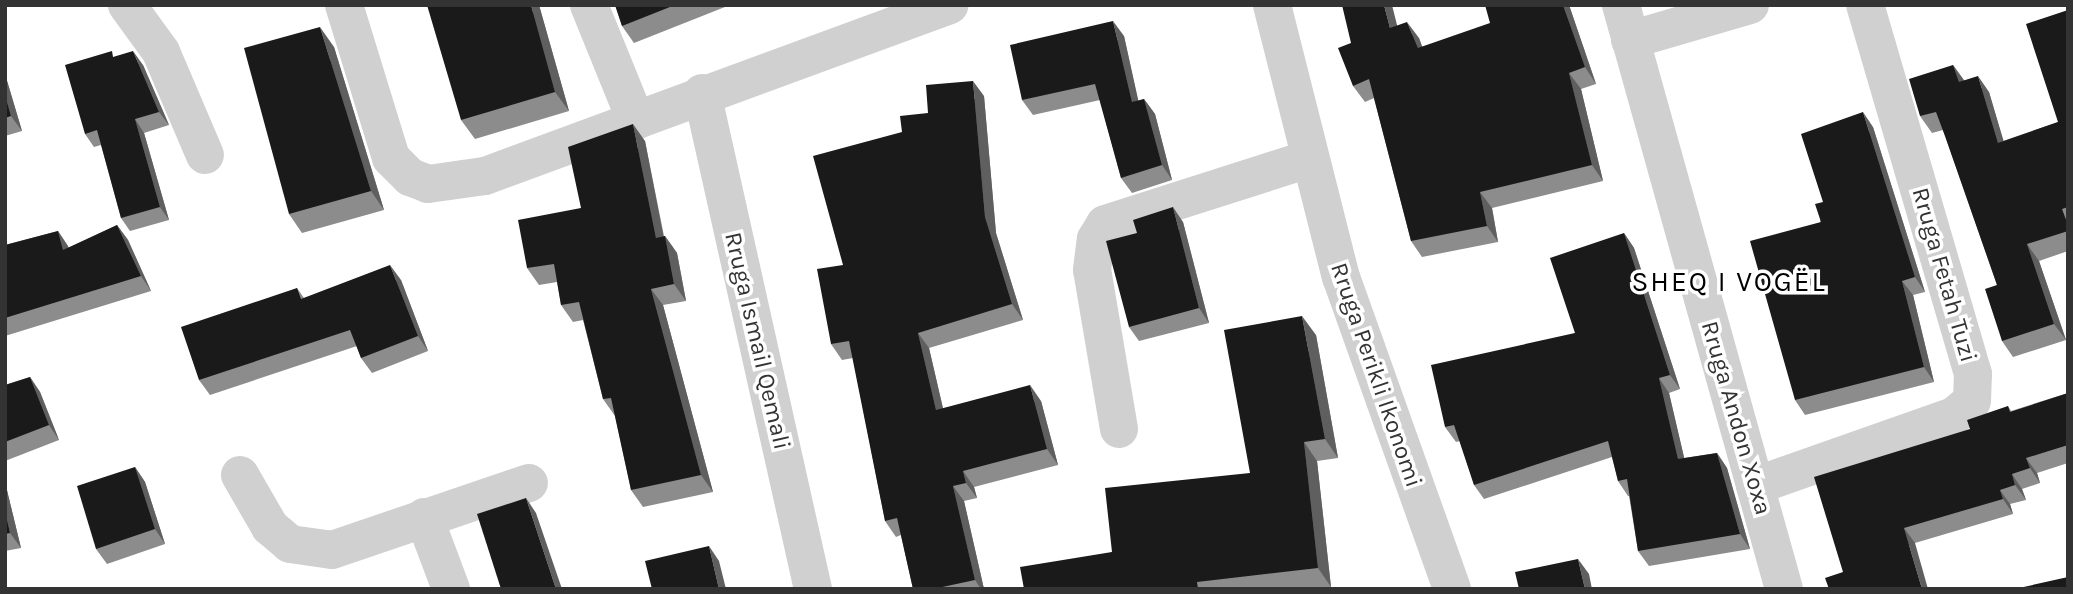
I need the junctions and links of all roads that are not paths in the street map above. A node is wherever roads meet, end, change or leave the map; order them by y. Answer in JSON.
{"nodes":[{"id":1,"x":127,"y":5,"type":"edge"},
{"id":2,"x":344,"y":5,"type":"edge"},
{"id":3,"x":589,"y":5,"type":"edge"},
{"id":4,"x":949,"y":5,"type":"edge"},
{"id":5,"x":1272,"y":5,"type":"edge"},
{"id":6,"x":1750,"y":5,"type":"edge"},
{"id":7,"x":1865,"y":5,"type":"edge"},
{"id":8,"x":1625,"y":23,"type":"edge"},
{"id":9,"x":702,"y":93,"type":"junction"},
{"id":10,"x":636,"y":121,"type":"junction"},
{"id":11,"x":205,"y":155,"type":"dead end"},
{"id":12,"x":1309,"y":159,"type":"junction"},
{"id":13,"x":1119,"y":429,"type":"dead end"},
{"id":14,"x":240,"y":475,"type":"dead end"},
{"id":15,"x":529,"y":483,"type":"dead end"},
{"id":16,"x":1755,"y":486,"type":"junction"},
{"id":17,"x":424,"y":517,"type":"junction"},
{"id":18,"x":451,"y":589,"type":"edge"},
{"id":19,"x":813,"y":589,"type":"edge"},
{"id":20,"x":1452,"y":589,"type":"edge"},
{"id":21,"x":1784,"y":589,"type":"edge"}],
"edges":[{"from":1,"to":11,"type":"street"},
{"from":2,"to":10,"type":"street"},
{"from":3,"to":10,"type":"street"},
{"from":4,"to":9,"type":"street"},
{"from":5,"to":12,"type":"street","name":"Rruga Perikli Ikonomi"},
{"from":6,"to":8,"type":"street"},
{"from":7,"to":16,"type":"street","name":"Rruga Fetah Tuzi"},
{"from":8,"to":16,"type":"street","name":"Rruga Andon Xoxa"},
{"from":9,"to":10,"type":"street"},
{"from":9,"to":19,"type":"street","name":"Rruga Ismail Qemali"},
{"from":12,"to":13,"type":"street"},
{"from":12,"to":20,"type":"street","name":"Rruga Perikli Ikonomi"},
{"from":14,"to":17,"type":"street"},
{"from":15,"to":17,"type":"street"},
{"from":16,"to":21,"type":"street","name":"Rruga Andon Xoxa"},
{"from":17,"to":18,"type":"street"}]}
